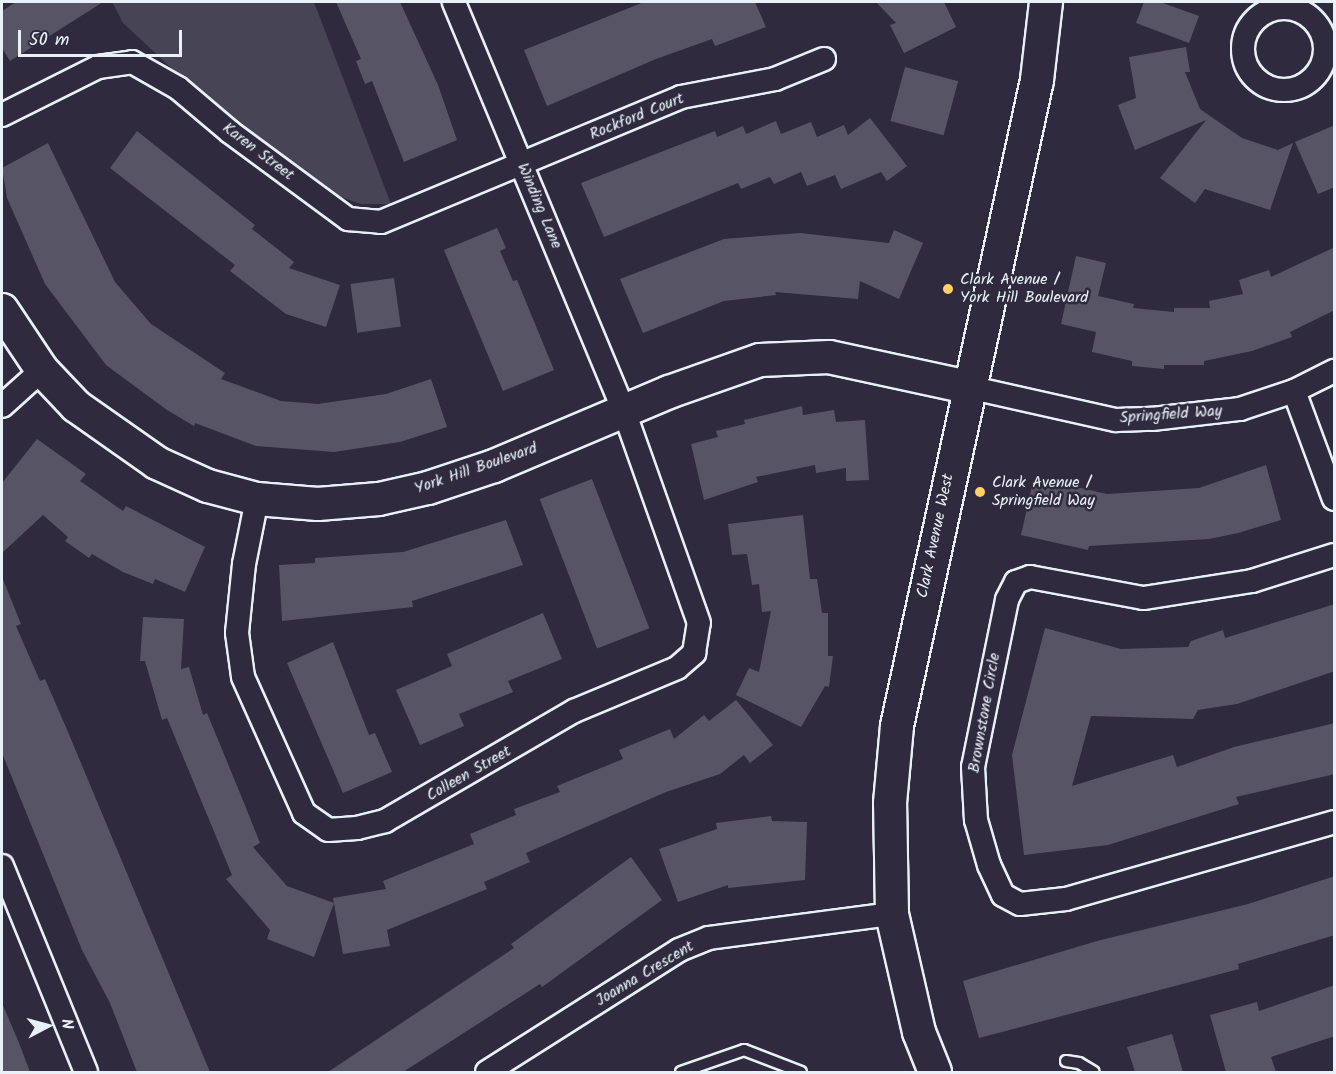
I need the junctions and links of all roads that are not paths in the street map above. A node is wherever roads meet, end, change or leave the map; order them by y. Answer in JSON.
{"nodes":[{"id":1,"x":454,"y":2,"type":"edge"},
{"id":2,"x":1046,"y":2,"type":"edge"},
{"id":3,"x":824,"y":59,"type":"dead end"},
{"id":4,"x":2,"y":115,"type":"edge"},
{"id":5,"x":522,"y":164,"type":"junction"},
{"id":6,"x":2,"y":310,"type":"edge"},
{"id":7,"x":42,"y":370,"type":"junction"},
{"id":8,"x":1335,"y":371,"type":"edge"},
{"id":9,"x":968,"y":387,"type":"junction"},
{"id":10,"x":1294,"y":391,"type":"junction"},
{"id":11,"x":2,"y":406,"type":"edge"},
{"id":12,"x":624,"y":411,"type":"junction"},
{"id":13,"x":1335,"y":499,"type":"edge"},
{"id":14,"x":257,"y":500,"type":"junction"},
{"id":15,"x":1335,"y":555,"type":"edge"},
{"id":16,"x":1335,"y":822,"type":"edge"},
{"id":17,"x":2,"y":866,"type":"edge"},
{"id":18,"x":892,"y":914,"type":"junction"},
{"id":19,"x":1066,"y":1061,"type":"dead end"},
{"id":20,"x":86,"y":1072,"type":"edge"},
{"id":21,"x":487,"y":1072,"type":"edge"},
{"id":22,"x":681,"y":1072,"type":"edge"},
{"id":23,"x":801,"y":1072,"type":"edge"},
{"id":24,"x":935,"y":1072,"type":"edge"},
{"id":25,"x":1094,"y":1072,"type":"edge"}],
"edges":[{"from":1,"to":5,"type":"street","name":"Winding Lane"},
{"from":2,"to":9,"type":"street","name":"Clark Avenue West"},
{"from":3,"to":5,"type":"street","name":"Rockford Court"},
{"from":4,"to":5,"type":"street","name":"Karen Street"},
{"from":5,"to":12,"type":"street","name":"Winding Lane"},
{"from":6,"to":7,"type":"street","name":"York Hill Boulevard"},
{"from":7,"to":11,"type":"street"},
{"from":7,"to":14,"type":"street","name":"York Hill Boulevard"},
{"from":8,"to":10,"type":"street","name":"Springfield Way"},
{"from":9,"to":10,"type":"street","name":"Springfield Way"},
{"from":9,"to":12,"type":"street","name":"York Hill Boulevard"},
{"from":9,"to":18,"type":"street","name":"Clark Avenue West"},
{"from":10,"to":13,"type":"street"},
{"from":12,"to":14,"type":"street","name":"York Hill Boulevard"},
{"from":12,"to":14,"type":"street","name":"Colleen Street"},
{"from":15,"to":16,"type":"street","name":"Brownstone Circle"},
{"from":17,"to":20,"type":"street"},
{"from":18,"to":21,"type":"street","name":"Joanna Crescent"},
{"from":18,"to":24,"type":"street","name":"Clark Avenue West"},
{"from":19,"to":25,"type":"lane"},
{"from":22,"to":23,"type":"lane"}]}
